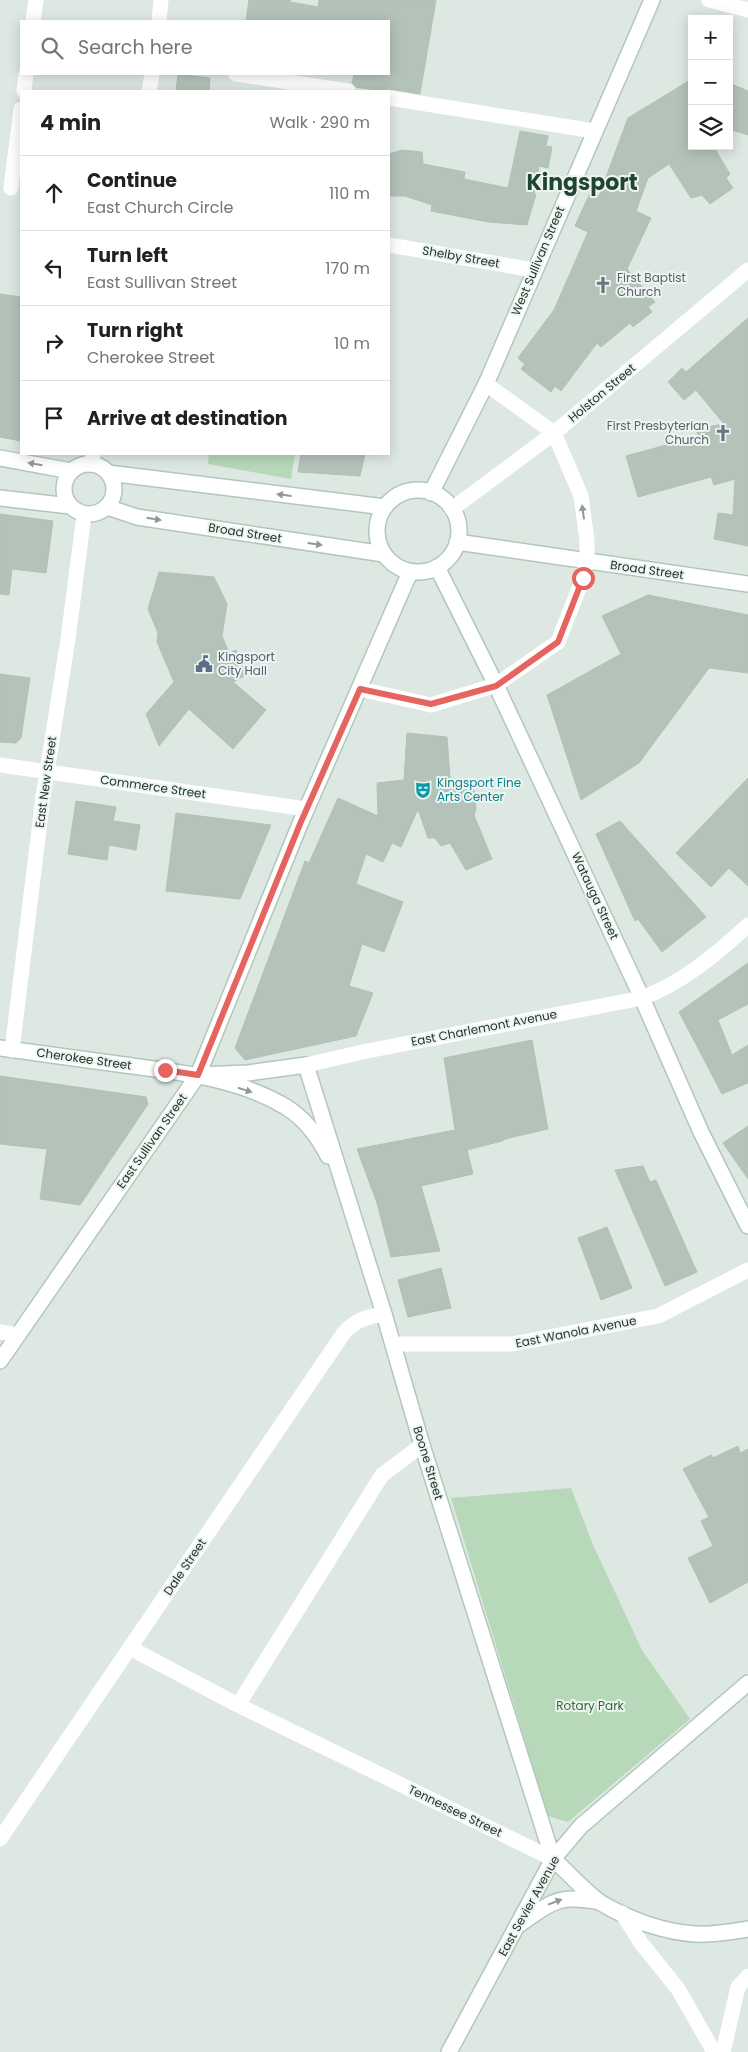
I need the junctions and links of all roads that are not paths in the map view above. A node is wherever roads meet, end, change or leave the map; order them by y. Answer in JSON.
{"nodes":[{"id":1,"x":36,"y":0,"type":"edge"},
{"id":2,"x":161,"y":0,"type":"edge"},
{"id":3,"x":652,"y":0,"type":"edge"},
{"id":4,"x":709,"y":0,"type":"edge"},
{"id":5,"x":748,"y":10,"type":"edge"},
{"id":6,"x":33,"y":20,"type":"edge"},
{"id":7,"x":159,"y":20,"type":"edge"},
{"id":8,"x":26,"y":75,"type":"edge"},
{"id":9,"x":152,"y":75,"type":"edge"},
{"id":10,"x":243,"y":75,"type":"edge"},
{"id":11,"x":24,"y":90,"type":"edge"},
{"id":12,"x":149,"y":90,"type":"edge"},
{"id":13,"x":341,"y":90,"type":"edge"},
{"id":14,"x":390,"y":98,"type":"edge"},
{"id":15,"x":20,"y":117,"type":"edge"},
{"id":16,"x":594,"y":131,"type":"junction"},
{"id":17,"x":11,"y":188,"type":"edge"},
{"id":18,"x":390,"y":245,"type":"edge"},
{"id":19,"x":534,"y":270,"type":"junction"},
{"id":20,"x":748,"y":270,"type":"edge"},
{"id":21,"x":486,"y":384,"type":"junction"},
{"id":22,"x":554,"y":433,"type":"junction"},
{"id":23,"x":0,"y":458,"type":"edge"},
{"id":24,"x":92,"y":459,"type":"edge"},
{"id":25,"x":71,"y":471,"type":"junction"},
{"id":26,"x":108,"y":473,"type":"junction"},
{"id":27,"x":431,"y":493,"type":"junction"},
{"id":28,"x":0,"y":498,"type":"edge"},
{"id":29,"x":70,"y":506,"type":"junction"},
{"id":30,"x":107,"y":507,"type":"junction"},
{"id":31,"x":385,"y":507,"type":"junction"},
{"id":32,"x":452,"y":509,"type":"junction"},
{"id":33,"x":84,"y":514,"type":"junction"},
{"id":34,"x":457,"y":542,"type":"junction"},
{"id":35,"x":384,"y":554,"type":"junction"},
{"id":36,"x":586,"y":561,"type":"junction"},
{"id":37,"x":437,"y":567,"type":"junction"},
{"id":38,"x":410,"y":572,"type":"junction"},
{"id":39,"x":748,"y":584,"type":"edge"},
{"id":40,"x":496,"y":686,"type":"junction"},
{"id":41,"x":360,"y":689,"type":"junction"},
{"id":42,"x":0,"y":765,"type":"edge"},
{"id":43,"x":47,"y":771,"type":"junction"},
{"id":44,"x":306,"y":810,"type":"junction"},
{"id":45,"x":748,"y":924,"type":"edge"},
{"id":46,"x":642,"y":998,"type":"junction"},
{"id":47,"x":6,"y":1049,"type":"edge"},
{"id":48,"x":306,"y":1065,"type":"junction"},
{"id":49,"x":198,"y":1075,"type":"junction"},
{"id":50,"x":344,"y":1188,"type":"junction"},
{"id":51,"x":748,"y":1226,"type":"edge"},
{"id":52,"x":748,"y":1270,"type":"edge"},
{"id":53,"x":384,"y":1314,"type":"junction"},
{"id":54,"x":0,"y":1332,"type":"edge"},
{"id":55,"x":18,"y":1335,"type":"junction"},
{"id":56,"x":392,"y":1344,"type":"junction"},
{"id":57,"x":0,"y":1361,"type":"edge"},
{"id":58,"x":422,"y":1445,"type":"junction"},
{"id":59,"x":130,"y":1648,"type":"junction"},
{"id":60,"x":748,"y":1683,"type":"edge"},
{"id":61,"x":238,"y":1705,"type":"junction"},
{"id":62,"x":0,"y":1839,"type":"edge"},
{"id":63,"x":553,"y":1859,"type":"junction"},
{"id":64,"x":600,"y":1902,"type":"junction"},
{"id":65,"x":622,"y":1914,"type":"junction"},
{"id":66,"x":517,"y":1926,"type":"junction"},
{"id":67,"x":748,"y":1929,"type":"edge"},
{"id":68,"x":748,"y":1976,"type":"edge"},
{"id":69,"x":449,"y":2052,"type":"edge"},
{"id":70,"x":714,"y":2052,"type":"edge"},
{"id":71,"x":723,"y":2052,"type":"edge"}],
"edges":[{"from":1,"to":6,"type":"street"},
{"from":2,"to":7,"type":"street"},
{"from":3,"to":16,"type":"street","name":"West Sullivan Street"},
{"from":4,"to":5,"type":"street"},
{"from":8,"to":11,"type":"street"},
{"from":9,"to":12,"type":"street"},
{"from":10,"to":13,"type":"street"},
{"from":14,"to":16,"type":"street"},
{"from":15,"to":17,"type":"street"},
{"from":16,"to":19,"type":"street","name":"West Sullivan Street"},
{"from":18,"to":19,"type":"street","name":"Shelby Street"},
{"from":19,"to":21,"type":"street","name":"West Sullivan Street"},
{"from":20,"to":22,"type":"street","name":"Holston Street"},
{"from":21,"to":22,"type":"street"},
{"from":21,"to":27,"type":"street","name":"West Sullivan Street"},
{"from":22,"to":32,"type":"street","name":"Holston Street"},
{"from":36,"to":22,"type":"street","one_way":true},
{"from":25,"to":23,"type":"street","one_way":true},
{"from":24,"to":25,"type":"street"},
{"from":24,"to":26,"type":"street"},
{"from":25,"to":29,"type":"street"},
{"from":26,"to":30,"type":"street"},
{"from":31,"to":26,"type":"street","one_way":true},
{"from":27,"to":31,"type":"street"},
{"from":27,"to":32,"type":"street"},
{"from":28,"to":29,"type":"street"},
{"from":29,"to":33,"type":"street"},
{"from":30,"to":33,"type":"street"},
{"from":30,"to":35,"type":"street","name":"Broad Street","one_way":true},
{"from":31,"to":35,"type":"street"},
{"from":32,"to":34,"type":"street"},
{"from":33,"to":43,"type":"street","name":"East New Street"},
{"from":34,"to":36,"type":"street","name":"Broad Street"},
{"from":34,"to":37,"type":"street"},
{"from":35,"to":38,"type":"street"},
{"from":36,"to":39,"type":"street","name":"Broad Street"},
{"from":36,"to":40,"type":"street"},
{"from":37,"to":38,"type":"street"},
{"from":37,"to":40,"type":"street","name":"Watauga Street"},
{"from":38,"to":41,"type":"street","name":"East Sullivan Street"},
{"from":40,"to":41,"type":"street"},
{"from":40,"to":46,"type":"street","name":"Watauga Street"},
{"from":41,"to":44,"type":"street","name":"East Sullivan Street"},
{"from":42,"to":43,"type":"street","name":"Commerce Street"},
{"from":43,"to":44,"type":"street","name":"Commerce Street"},
{"from":43,"to":47,"type":"street","name":"East New Street"},
{"from":44,"to":49,"type":"street","name":"East Sullivan Street"},
{"from":45,"to":46,"type":"street","name":"East Charlemont Avenue"},
{"from":46,"to":48,"type":"street","name":"East Charlemont Avenue"},
{"from":46,"to":51,"type":"street","name":"Watauga Street"},
{"from":47,"to":49,"type":"street","name":"Cherokee Street"},
{"from":48,"to":49,"type":"street","name":"East Charlemont Avenue"},
{"from":48,"to":50,"type":"street","name":"Boone Street"},
{"from":49,"to":50,"type":"street","one_way":true},
{"from":49,"to":55,"type":"street","name":"East Sullivan Street"},
{"from":50,"to":53,"type":"street","name":"Boone Street"},
{"from":52,"to":56,"type":"street","name":"East Wanola Avenue"},
{"from":53,"to":56,"type":"street","name":"Boone Street"},
{"from":53,"to":59,"type":"street","name":"Dale Street"},
{"from":54,"to":55,"type":"street"},
{"from":55,"to":57,"type":"street","name":"East Sullivan Street"},
{"from":56,"to":58,"type":"street","name":"Boone Street"},
{"from":58,"to":61,"type":"street"},
{"from":58,"to":63,"type":"street","name":"Boone Street"},
{"from":59,"to":61,"type":"street","name":"Tennessee Street"},
{"from":59,"to":62,"type":"street","name":"Dale Street"},
{"from":60,"to":63,"type":"street","name":"East Sevier Avenue"},
{"from":61,"to":63,"type":"street","name":"Tennessee Street"},
{"from":63,"to":64,"type":"street","name":"Tennessee Street"},
{"from":63,"to":66,"type":"street","name":"East Sevier Avenue"},
{"from":64,"to":65,"type":"street","name":"Tennessee Street"},
{"from":66,"to":64,"type":"street","one_way":true},
{"from":65,"to":67,"type":"street"},
{"from":65,"to":70,"type":"street","name":"Tennessee Street"},
{"from":66,"to":69,"type":"street","name":"East Sevier Avenue"},
{"from":68,"to":71,"type":"street"}]}
